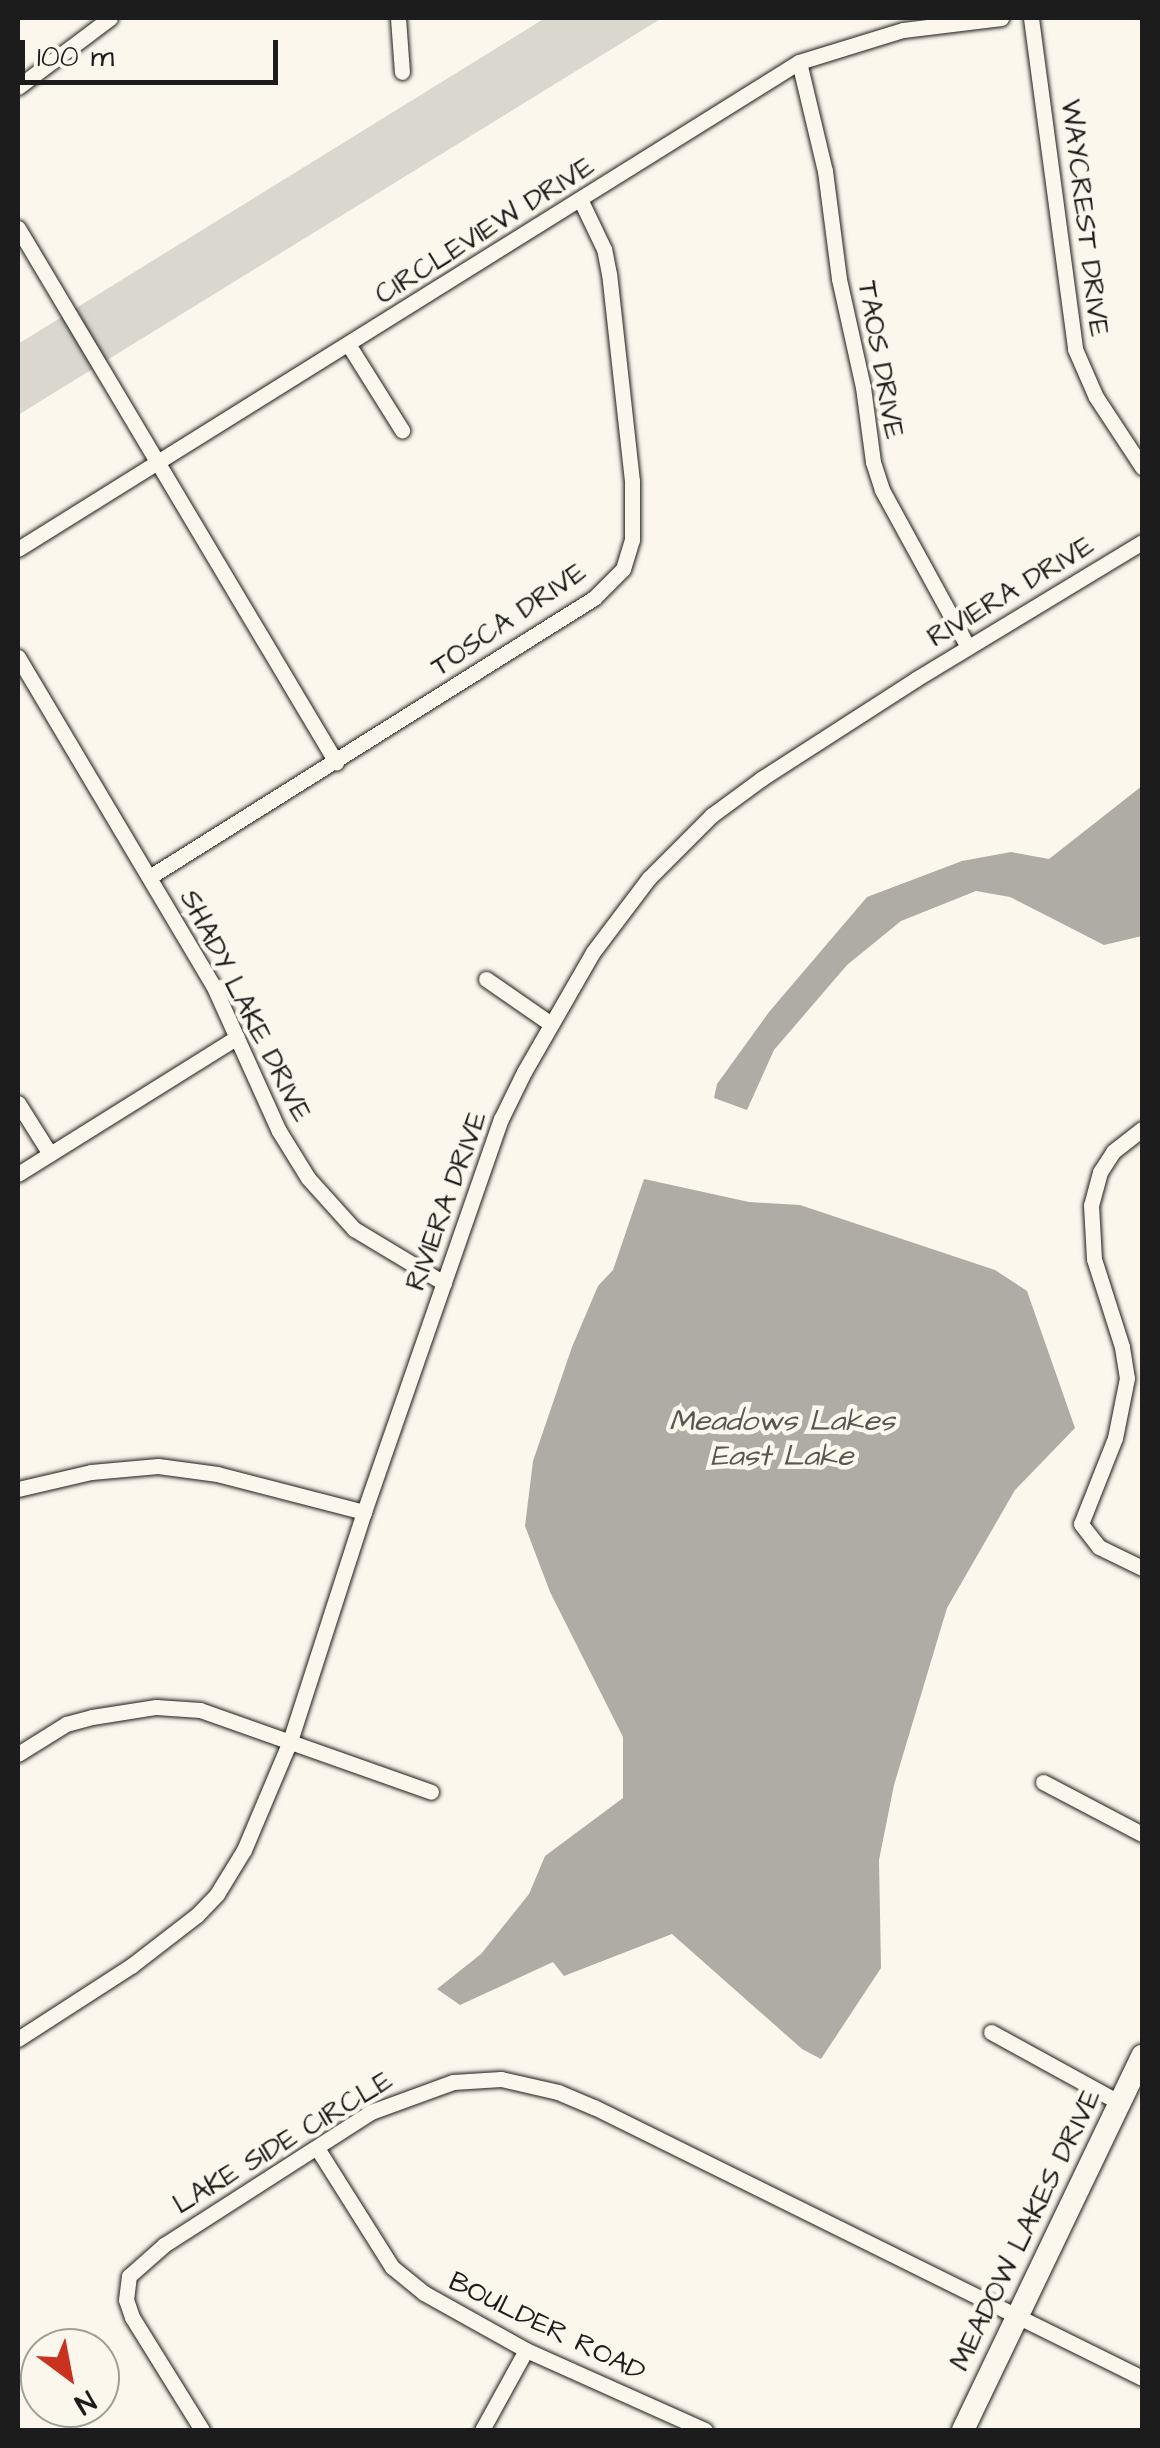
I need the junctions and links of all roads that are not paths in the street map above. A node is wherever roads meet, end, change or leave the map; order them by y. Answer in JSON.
{"nodes":[{"id":1,"x":110,"y":18,"type":"edge"},
{"id":2,"x":398,"y":18,"type":"edge"},
{"id":3,"x":1002,"y":18,"type":"edge"},
{"id":4,"x":1031,"y":18,"type":"edge"},
{"id":5,"x":799,"y":62,"type":"junction"},
{"id":6,"x":402,"y":72,"type":"dead end"},
{"id":7,"x":18,"y":87,"type":"edge"},
{"id":8,"x":581,"y":201,"type":"junction"},
{"id":9,"x":18,"y":228,"type":"edge"},
{"id":10,"x":348,"y":344,"type":"junction"},
{"id":11,"x":402,"y":430,"type":"dead end"},
{"id":12,"x":156,"y":461,"type":"junction"},
{"id":13,"x":1142,"y":467,"type":"edge"},
{"id":14,"x":1142,"y":542,"type":"edge"},
{"id":15,"x":18,"y":550,"type":"edge"},
{"id":16,"x":968,"y":647,"type":"junction"},
{"id":17,"x":18,"y":656,"type":"edge"},
{"id":18,"x":336,"y":762,"type":"junction"},
{"id":19,"x":151,"y":876,"type":"junction"},
{"id":20,"x":486,"y":980,"type":"dead end"},
{"id":21,"x":551,"y":1024,"type":"junction"},
{"id":22,"x":236,"y":1037,"type":"junction"},
{"id":23,"x":18,"y":1103,"type":"edge"},
{"id":24,"x":1142,"y":1128,"type":"edge"},
{"id":25,"x":50,"y":1154,"type":"junction"},
{"id":26,"x":18,"y":1174,"type":"edge"},
{"id":27,"x":444,"y":1282,"type":"junction"},
{"id":28,"x":18,"y":1489,"type":"edge"},
{"id":29,"x":364,"y":1512,"type":"junction"},
{"id":30,"x":1142,"y":1568,"type":"edge"},
{"id":31,"x":290,"y":1741,"type":"junction"},
{"id":32,"x":18,"y":1754,"type":"edge"},
{"id":33,"x":1044,"y":1782,"type":"dead end"},
{"id":34,"x":431,"y":1792,"type":"dead end"},
{"id":35,"x":1142,"y":1834,"type":"edge"},
{"id":36,"x":991,"y":2032,"type":"dead end"},
{"id":37,"x":18,"y":2039,"type":"edge"},
{"id":38,"x":1142,"y":2056,"type":"edge"},
{"id":39,"x":1120,"y":2103,"type":"junction"},
{"id":40,"x":317,"y":2148,"type":"junction"},
{"id":41,"x":1017,"y":2317,"type":"junction"},
{"id":42,"x":526,"y":2350,"type":"junction"},
{"id":43,"x":1142,"y":2378,"type":"edge"},
{"id":44,"x":202,"y":2430,"type":"edge"},
{"id":45,"x":482,"y":2430,"type":"edge"},
{"id":46,"x":706,"y":2430,"type":"edge"},
{"id":47,"x":963,"y":2430,"type":"edge"}],
"edges":[{"from":1,"to":7,"type":"street"},
{"from":2,"to":6,"type":"street"},
{"from":3,"to":5,"type":"street","name":"CIRCLEVIEW DRIVE"},
{"from":4,"to":13,"type":"street","name":"WAYCREST DRIVE"},
{"from":5,"to":8,"type":"street","name":"CIRCLEVIEW DRIVE"},
{"from":5,"to":16,"type":"street","name":"TAOS DRIVE"},
{"from":8,"to":10,"type":"street","name":"CIRCLEVIEW DRIVE"},
{"from":8,"to":18,"type":"street","name":"TOSCA DRIVE"},
{"from":9,"to":12,"type":"street"},
{"from":10,"to":11,"type":"street"},
{"from":10,"to":12,"type":"street","name":"CIRCLEVIEW DRIVE"},
{"from":12,"to":15,"type":"street","name":"CIRCLEVIEW DRIVE"},
{"from":12,"to":18,"type":"street"},
{"from":14,"to":16,"type":"street","name":"RIVIERA DRIVE"},
{"from":16,"to":21,"type":"street","name":"RIVIERA DRIVE"},
{"from":17,"to":19,"type":"street","name":"SHADY LAKE DRIVE"},
{"from":18,"to":19,"type":"street","name":"TOSCA DRIVE"},
{"from":19,"to":22,"type":"street","name":"SHADY LAKE DRIVE"},
{"from":20,"to":21,"type":"street"},
{"from":21,"to":27,"type":"street","name":"RIVIERA DRIVE"},
{"from":22,"to":25,"type":"street"},
{"from":22,"to":27,"type":"street","name":"SHADY LAKE DRIVE"},
{"from":23,"to":25,"type":"street"},
{"from":24,"to":30,"type":"street"},
{"from":25,"to":26,"type":"street"},
{"from":27,"to":29,"type":"street","name":"RIVIERA DRIVE"},
{"from":28,"to":29,"type":"street"},
{"from":29,"to":31,"type":"street","name":"RIVIERA DRIVE"},
{"from":31,"to":32,"type":"street"},
{"from":31,"to":34,"type":"street"},
{"from":31,"to":37,"type":"street","name":"RIVIERA DRIVE"},
{"from":33,"to":35,"type":"street"},
{"from":36,"to":39,"type":"street"},
{"from":38,"to":39,"type":"street","name":"MEADOW LAKES DRIVE"},
{"from":39,"to":41,"type":"street","name":"MEADOW LAKES DRIVE"},
{"from":40,"to":41,"type":"street","name":"LAKE SIDE CIRCLE"},
{"from":40,"to":42,"type":"street","name":"BOULDER ROAD"},
{"from":40,"to":44,"type":"street","name":"LAKE SIDE CIRCLE"},
{"from":41,"to":43,"type":"street","name":"LAKE SIDE CIRCLE"},
{"from":41,"to":47,"type":"street","name":"MEADOW LAKES DRIVE"},
{"from":42,"to":45,"type":"street"},
{"from":42,"to":46,"type":"street","name":"BOULDER ROAD"}]}
